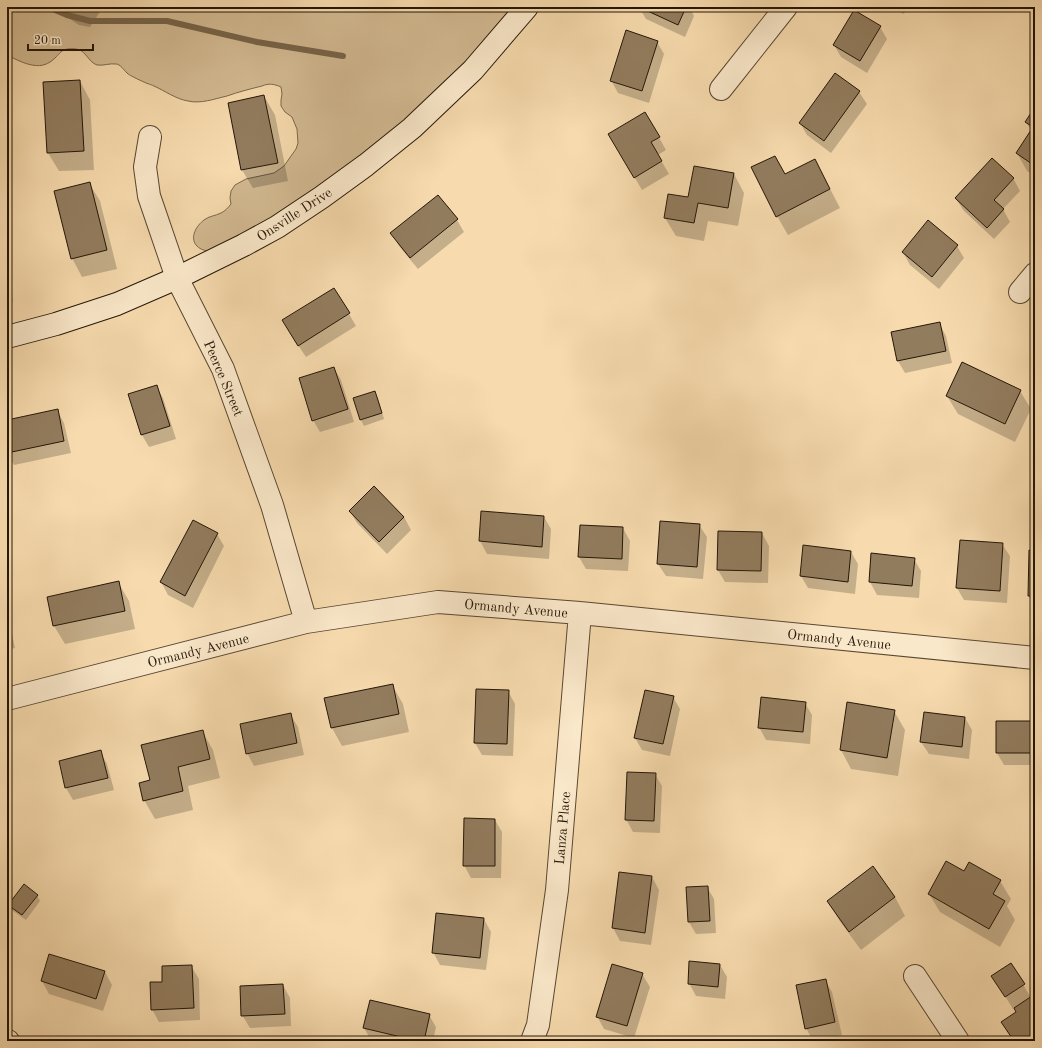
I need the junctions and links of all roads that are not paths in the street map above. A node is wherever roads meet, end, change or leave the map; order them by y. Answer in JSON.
{"nodes":[{"id":1,"x":526,"y":7,"type":"edge"},
{"id":2,"x":786,"y":7,"type":"edge"},
{"id":3,"x":722,"y":89,"type":"dead end"},
{"id":4,"x":150,"y":137,"type":"dead end"},
{"id":5,"x":1035,"y":274,"type":"edge"},
{"id":6,"x":177,"y":278,"type":"junction"},
{"id":7,"x":1020,"y":292,"type":"dead end"},
{"id":8,"x":7,"y":337,"type":"edge"},
{"id":9,"x":580,"y":613,"type":"junction"},
{"id":10,"x":306,"y":622,"type":"junction"},
{"id":11,"x":1035,"y":658,"type":"edge"},
{"id":12,"x":7,"y":699,"type":"edge"},
{"id":13,"x":915,"y":976,"type":"dead end"},
{"id":14,"x":532,"y":1041,"type":"edge"},
{"id":15,"x":958,"y":1041,"type":"edge"}],
"edges":[{"from":1,"to":6,"type":"street","name":"Onsville Drive"},
{"from":2,"to":3,"type":"street"},
{"from":4,"to":6,"type":"street","name":"Peerce Street"},
{"from":5,"to":7,"type":"street"},
{"from":6,"to":8,"type":"street","name":"Onsville Drive"},
{"from":6,"to":10,"type":"street","name":"Peerce Street"},
{"from":9,"to":10,"type":"street","name":"Ormandy Avenue"},
{"from":9,"to":11,"type":"street","name":"Ormandy Avenue"},
{"from":9,"to":14,"type":"street","name":"Lanza Place"},
{"from":10,"to":12,"type":"street","name":"Ormandy Avenue"},
{"from":13,"to":15,"type":"street"}]}
